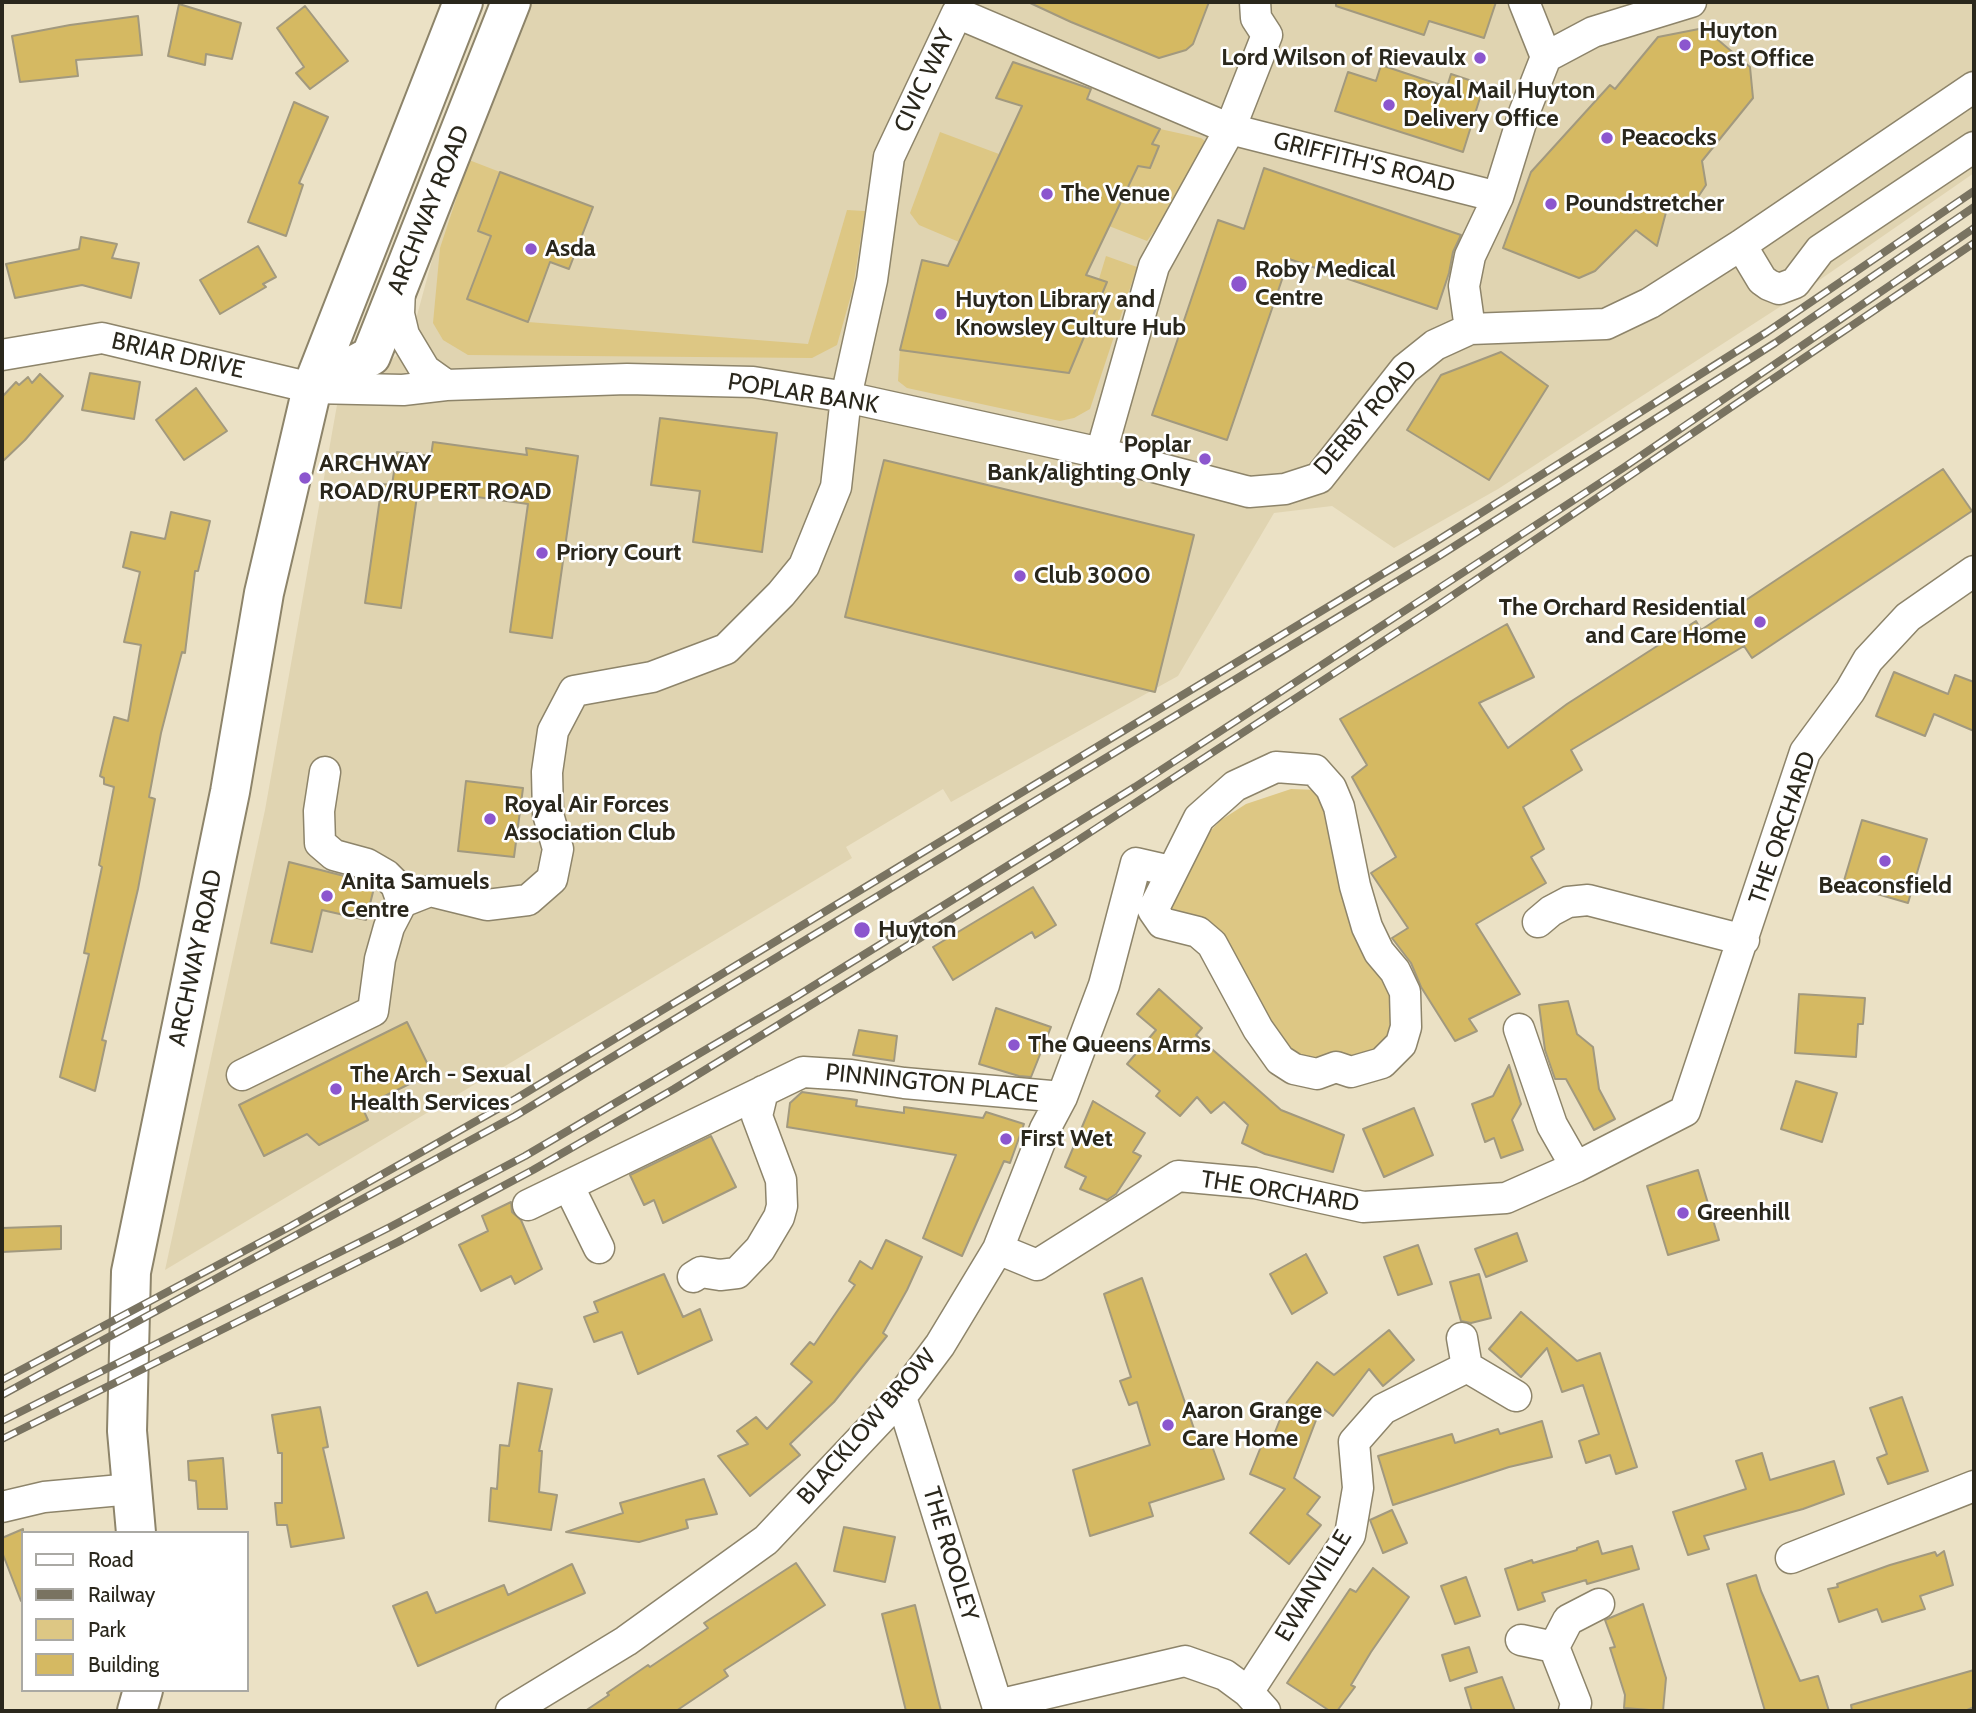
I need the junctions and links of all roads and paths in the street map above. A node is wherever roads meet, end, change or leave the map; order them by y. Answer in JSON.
{"nodes":[{"id":1,"x":463,"y":2,"type":"edge"},
{"id":2,"x":511,"y":2,"type":"edge"},
{"id":3,"x":1255,"y":2,"type":"edge"},
{"id":4,"x":1524,"y":2,"type":"edge"},
{"id":5,"x":1690,"y":2,"type":"edge"},
{"id":6,"x":1546,"y":57,"type":"junction"},
{"id":7,"x":1974,"y":87,"type":"edge"},
{"id":8,"x":1230,"y":129,"type":"junction"},
{"id":9,"x":1974,"y":147,"type":"edge"},
{"id":10,"x":1498,"y":197,"type":"junction"},
{"id":11,"x":1741,"y":245,"type":"junction"},
{"id":12,"x":400,"y":284,"type":"junction"},
{"id":13,"x":1470,"y":329,"type":"junction"},
{"id":14,"x":2,"y":355,"type":"edge"},
{"id":15,"x":446,"y":385,"type":"junction"},
{"id":16,"x":312,"y":388,"type":"junction"},
{"id":17,"x":846,"y":397,"type":"junction"},
{"id":18,"x":1101,"y":453,"type":"junction"},
{"id":19,"x":1285,"y":489,"type":"joint"},
{"id":20,"x":1974,"y":572,"type":"edge"},
{"id":21,"x":325,"y":772,"type":"dead end"},
{"id":22,"x":1171,"y":871,"type":"junction"},
{"id":23,"x":402,"y":902,"type":"junction"},
{"id":24,"x":1538,"y":922,"type":"dead end"},
{"id":25,"x":1744,"y":940,"type":"junction"},
{"id":26,"x":1519,"y":1029,"type":"dead end"},
{"id":27,"x":242,"y":1075,"type":"dead end"},
{"id":28,"x":763,"y":1091,"type":"junction"},
{"id":29,"x":1062,"y":1097,"type":"junction"},
{"id":30,"x":1576,"y":1167,"type":"junction"},
{"id":31,"x":569,"y":1187,"type":"junction"},
{"id":32,"x":528,"y":1205,"type":"dead end"},
{"id":33,"x":599,"y":1248,"type":"dead end"},
{"id":34,"x":998,"y":1249,"type":"junction"},
{"id":35,"x":693,"y":1277,"type":"dead end"},
{"id":36,"x":1462,"y":1338,"type":"dead end"},
{"id":37,"x":1467,"y":1367,"type":"junction"},
{"id":38,"x":1516,"y":1396,"type":"dead end"},
{"id":39,"x":901,"y":1397,"type":"junction"},
{"id":40,"x":1974,"y":1486,"type":"edge"},
{"id":41,"x":132,"y":1489,"type":"junction"},
{"id":42,"x":2,"y":1507,"type":"edge"},
{"id":43,"x":136,"y":1531,"type":"edge"},
{"id":44,"x":1791,"y":1558,"type":"dead end"},
{"id":45,"x":1598,"y":1604,"type":"dead end"},
{"id":46,"x":1521,"y":1640,"type":"dead end"},
{"id":47,"x":1554,"y":1647,"type":"junction"},
{"id":48,"x":143,"y":1692,"type":"edge"},
{"id":49,"x":144,"y":1692,"type":"edge"},
{"id":50,"x":1257,"y":1702,"type":"edge"},
{"id":51,"x":998,"y":1708,"type":"edge"},
{"id":52,"x":137,"y":1711,"type":"edge"},
{"id":53,"x":146,"y":1711,"type":"edge"},
{"id":54,"x":511,"y":1711,"type":"edge"},
{"id":55,"x":1574,"y":1711,"type":"edge"}],
"edges":[{"from":1,"to":16,"type":"main road","name":"ARCHWAY ROAD"},
{"from":2,"to":12,"type":"main road","name":"ARCHWAY ROAD"},
{"from":3,"to":8,"type":"street"},
{"from":4,"to":6,"type":"street"},
{"from":5,"to":6,"type":"street"},
{"from":6,"to":10,"type":"street"},
{"from":7,"to":11,"type":"street"},
{"from":8,"to":10,"type":"street","name":"GRIFFITH'S ROAD"},
{"from":8,"to":17,"type":"street","name":"CIVIC WAY"},
{"from":8,"to":18,"type":"street"},
{"from":9,"to":11,"type":"street"},
{"from":10,"to":13,"type":"street"},
{"from":11,"to":13,"type":"street"},
{"from":12,"to":15,"type":"street"},
{"from":12,"to":16,"type":"main road","name":"ARCHWAY ROAD"},
{"from":13,"to":19,"type":"street","name":"DERBY ROAD"},
{"from":14,"to":16,"type":"street","name":"BRIAR DRIVE"},
{"from":15,"to":16,"type":"street","name":"POPLAR BANK"},
{"from":15,"to":17,"type":"street","name":"POPLAR BANK"},
{"from":16,"to":41,"type":"main road","name":"ARCHWAY ROAD"},
{"from":17,"to":18,"type":"street","name":"POPLAR BANK"},
{"from":17,"to":23,"type":"street","name":"CIVIC WAY"},
{"from":18,"to":19,"type":"street","name":"POPLAR BANK"},
{"from":20,"to":25,"type":"street","name":"THE ORCHARD"},
{"from":21,"to":23,"type":"street"},
{"from":22,"to":22,"type":"street"},
{"from":22,"to":29,"type":"street","name":"BLACKLOW BROW"},
{"from":23,"to":27,"type":"street"},
{"from":24,"to":25,"type":"street"},
{"from":25,"to":30,"type":"street","name":"THE ORCHARD"},
{"from":26,"to":30,"type":"street"},
{"from":28,"to":29,"type":"street","name":"PINNINGTON PLACE"},
{"from":28,"to":31,"type":"street","name":"PINNINGTON PLACE"},
{"from":28,"to":35,"type":"street"},
{"from":29,"to":34,"type":"street","name":"BLACKLOW BROW"},
{"from":30,"to":34,"type":"street","name":"THE ORCHARD"},
{"from":31,"to":32,"type":"street","name":"PINNINGTON PLACE"},
{"from":31,"to":33,"type":"street"},
{"from":34,"to":39,"type":"street","name":"BLACKLOW BROW"},
{"from":36,"to":37,"type":"street"},
{"from":37,"to":38,"type":"street"},
{"from":37,"to":50,"type":"street","name":"EWANVILLE"},
{"from":39,"to":51,"type":"street","name":"THE ROOLEY"},
{"from":39,"to":54,"type":"street","name":"BLACKLOW BROW"},
{"from":40,"to":44,"type":"street"},
{"from":41,"to":42,"type":"street"},
{"from":41,"to":43,"type":"main road","name":"ARCHWAY ROAD"},
{"from":45,"to":47,"type":"street"},
{"from":46,"to":47,"type":"street"},
{"from":47,"to":55,"type":"street"},
{"from":48,"to":52,"type":"main road"},
{"from":49,"to":53,"type":"main road"},
{"from":50,"to":51,"type":"street"}]}
